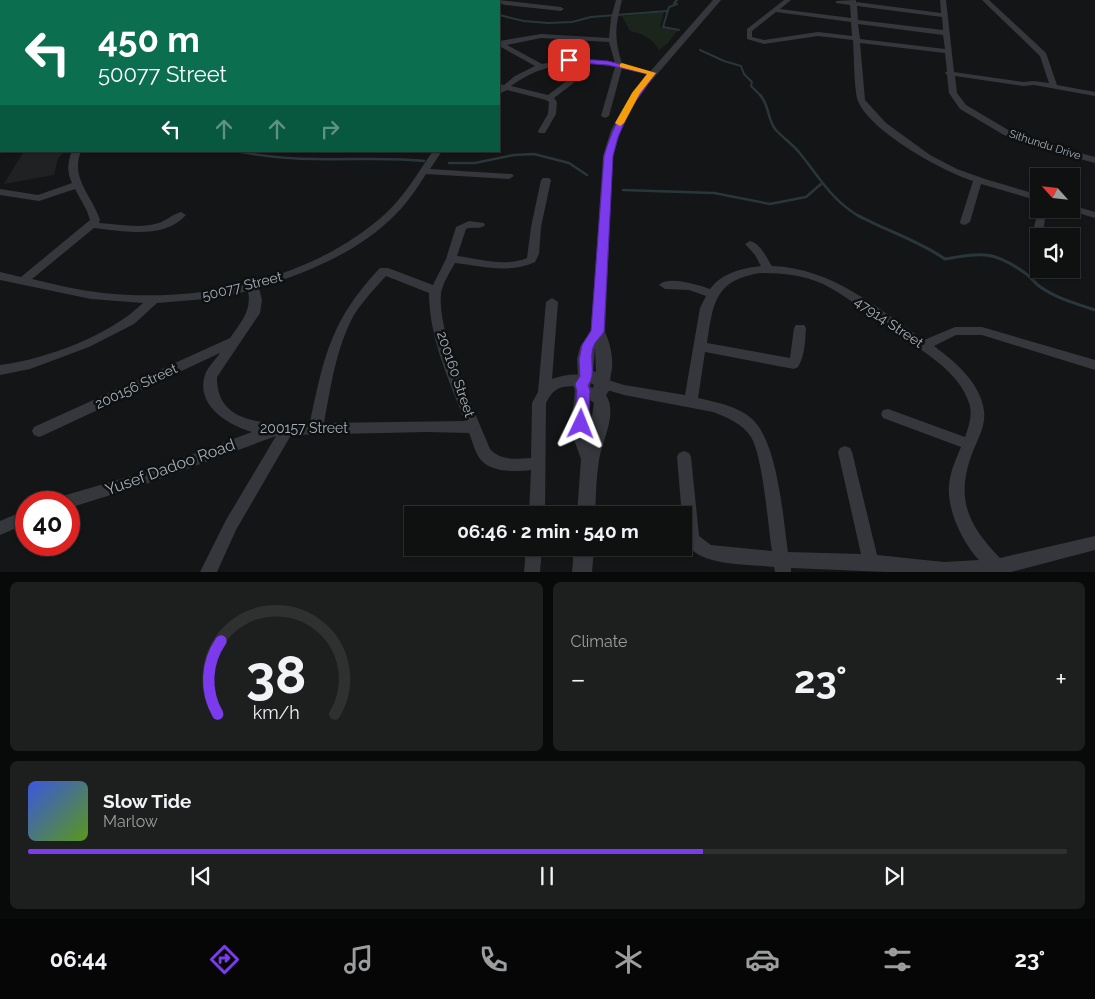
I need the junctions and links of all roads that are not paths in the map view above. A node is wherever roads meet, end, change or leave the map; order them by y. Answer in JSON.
{"nodes":[{"id":1,"x":502,"y":0,"type":"edge"},
{"id":2,"x":555,"y":0,"type":"edge"},
{"id":3,"x":618,"y":0,"type":"edge"},
{"id":4,"x":717,"y":0,"type":"edge"},
{"id":5,"x":788,"y":0,"type":"edge"},
{"id":6,"x":943,"y":0,"type":"edge"},
{"id":7,"x":985,"y":0,"type":"edge"},
{"id":8,"x":838,"y":2,"type":"dead end"},
{"id":9,"x":853,"y":2,"type":"edge"},
{"id":10,"x":541,"y":6,"type":"junction"},
{"id":11,"x":561,"y":9,"type":"dead end"},
{"id":12,"x":774,"y":10,"type":"junction"},
{"id":13,"x":945,"y":15,"type":"junction"},
{"id":14,"x":855,"y":21,"type":"junction"},
{"id":15,"x":947,"y":33,"type":"junction"},
{"id":16,"x":856,"y":39,"type":"junction"},
{"id":17,"x":612,"y":40,"type":"junction"},
{"id":18,"x":500,"y":44,"type":"edge"},
{"id":19,"x":947,"y":51,"type":"junction"},
{"id":20,"x":619,"y":65,"type":"junction"},
{"id":21,"x":540,"y":66,"type":"junction"},
{"id":22,"x":949,"y":72,"type":"junction"},
{"id":23,"x":652,"y":73,"type":"junction"},
{"id":24,"x":571,"y":82,"type":"dead end"},
{"id":25,"x":1054,"y":87,"type":"junction"},
{"id":26,"x":501,"y":88,"type":"edge"},
{"id":27,"x":1095,"y":94,"type":"edge"},
{"id":28,"x":549,"y":98,"type":"junction"},
{"id":29,"x":605,"y":116,"type":"dead end"},
{"id":30,"x":542,"y":131,"type":"dead end"},
{"id":31,"x":77,"y":152,"type":"edge"},
{"id":32,"x":437,"y":152,"type":"edge"},
{"id":33,"x":1095,"y":160,"type":"edge"},
{"id":34,"x":423,"y":171,"type":"junction"},
{"id":35,"x":509,"y":176,"type":"dead end"},
{"id":36,"x":546,"y":180,"type":"dead end"},
{"id":37,"x":978,"y":180,"type":"junction"},
{"id":38,"x":77,"y":185,"type":"junction"},
{"id":39,"x":0,"y":192,"type":"edge"},
{"id":40,"x":1030,"y":195,"type":"edge"},
{"id":41,"x":1080,"y":211,"type":"edge"},
{"id":42,"x":181,"y":215,"type":"dead end"},
{"id":43,"x":1095,"y":215,"type":"edge"},
{"id":44,"x":964,"y":222,"type":"dead end"},
{"id":45,"x":92,"y":225,"type":"junction"},
{"id":46,"x":480,"y":225,"type":"dead end"},
{"id":47,"x":750,"y":244,"type":"dead end"},
{"id":48,"x":451,"y":259,"type":"junction"},
{"id":49,"x":769,"y":270,"type":"junction"},
{"id":50,"x":0,"y":276,"type":"edge"},
{"id":51,"x":23,"y":281,"type":"junction"},
{"id":52,"x":665,"y":284,"type":"dead end"},
{"id":53,"x":253,"y":286,"type":"junction"},
{"id":54,"x":435,"y":292,"type":"junction"},
{"id":55,"x":712,"y":294,"type":"junction"},
{"id":56,"x":152,"y":300,"type":"junction"},
{"id":57,"x":552,"y":302,"type":"dead end"},
{"id":58,"x":800,"y":328,"type":"dead end"},
{"id":59,"x":234,"y":341,"type":"junction"},
{"id":60,"x":924,"y":345,"type":"junction"},
{"id":61,"x":699,"y":346,"type":"junction"},
{"id":62,"x":1095,"y":366,"type":"edge"},
{"id":63,"x":0,"y":370,"type":"edge"},
{"id":64,"x":592,"y":386,"type":"junction"},
{"id":65,"x":549,"y":387,"type":"junction"},
{"id":66,"x":691,"y":401,"type":"junction"},
{"id":67,"x":888,"y":414,"type":"dead end"},
{"id":68,"x":475,"y":427,"type":"junction"},
{"id":69,"x":316,"y":429,"type":"junction"},
{"id":70,"x":280,"y":430,"type":"junction"},
{"id":71,"x":39,"y":432,"type":"dead end"},
{"id":72,"x":968,"y":444,"type":"junction"},
{"id":73,"x":845,"y":452,"type":"dead end"},
{"id":74,"x":684,"y":457,"type":"dead end"},
{"id":75,"x":538,"y":464,"type":"junction"},
{"id":76,"x":80,"y":498,"type":"edge"},
{"id":77,"x":537,"y":506,"type":"edge"},
{"id":78,"x":587,"y":506,"type":"edge"},
{"id":79,"x":15,"y":522,"type":"edge"},
{"id":80,"x":0,"y":528,"type":"edge"},
{"id":81,"x":1095,"y":543,"type":"edge"},
{"id":82,"x":533,"y":556,"type":"edge"},
{"id":83,"x":583,"y":556,"type":"edge"},
{"id":84,"x":871,"y":562,"type":"junction"},
{"id":85,"x":782,"y":566,"type":"edge"},
{"id":86,"x":998,"y":569,"type":"edge"},
{"id":87,"x":208,"y":572,"type":"edge"},
{"id":88,"x":532,"y":572,"type":"edge"},
{"id":89,"x":582,"y":572,"type":"edge"}],
"edges":[{"from":1,"to":10,"type":"street"},
{"from":2,"to":10,"type":"street"},
{"from":3,"to":17,"type":"street"},
{"from":4,"to":23,"type":"street"},
{"from":5,"to":12,"type":"street"},
{"from":6,"to":13,"type":"street","name":"Sithundu Drive"},
{"from":7,"to":25,"type":"street"},
{"from":8,"to":9,"type":"street"},
{"from":9,"to":13,"type":"street"},
{"from":9,"to":14,"type":"street"},
{"from":10,"to":11,"type":"street"},
{"from":12,"to":14,"type":"street"},
{"from":12,"to":16,"type":"street"},
{"from":13,"to":15,"type":"street","name":"Sithundu Drive"},
{"from":14,"to":15,"type":"street"},
{"from":14,"to":16,"type":"street"},
{"from":15,"to":19,"type":"street","name":"Sithundu Drive"},
{"from":16,"to":19,"type":"street"},
{"from":16,"to":37,"type":"street"},
{"from":17,"to":18,"type":"street"},
{"from":17,"to":20,"type":"street"},
{"from":18,"to":21,"type":"street"},
{"from":19,"to":22,"type":"street","name":"Sithundu Drive"},
{"from":20,"to":21,"type":"street"},
{"from":20,"to":23,"type":"street"},
{"from":20,"to":29,"type":"street"},
{"from":21,"to":26,"type":"street"},
{"from":22,"to":25,"type":"street"},
{"from":22,"to":33,"type":"street","name":"Sithundu Drive"},
{"from":23,"to":64,"type":"street"},
{"from":24,"to":28,"type":"street"},
{"from":25,"to":27,"type":"street"},
{"from":26,"to":28,"type":"street"},
{"from":28,"to":30,"type":"street"},
{"from":31,"to":38,"type":"street"},
{"from":32,"to":34,"type":"street","name":"50077 Street"},
{"from":34,"to":35,"type":"street"},
{"from":34,"to":53,"type":"street","name":"50077 Street"},
{"from":36,"to":48,"type":"street"},
{"from":37,"to":40,"type":"street"},
{"from":37,"to":44,"type":"street"},
{"from":38,"to":39,"type":"street"},
{"from":38,"to":45,"type":"street"},
{"from":41,"to":43,"type":"street"},
{"from":42,"to":45,"type":"street"},
{"from":45,"to":51,"type":"street"},
{"from":46,"to":48,"type":"street"},
{"from":47,"to":49,"type":"street"},
{"from":48,"to":54,"type":"street"},
{"from":49,"to":55,"type":"street","name":"47914 Street"},
{"from":49,"to":60,"type":"street","name":"47914 Street"},
{"from":50,"to":51,"type":"street","name":"50077 Street"},
{"from":51,"to":56,"type":"street","name":"50077 Street"},
{"from":52,"to":55,"type":"street"},
{"from":53,"to":56,"type":"street","name":"50077 Street"},
{"from":53,"to":59,"type":"street","name":"200157 Street"},
{"from":54,"to":68,"type":"street","name":"200160 Street"},
{"from":54,"to":69,"type":"street"},
{"from":55,"to":61,"type":"street"},
{"from":56,"to":63,"type":"street"},
{"from":57,"to":65,"type":"street"},
{"from":58,"to":61,"type":"street"},
{"from":59,"to":70,"type":"street","name":"200157 Street"},
{"from":59,"to":71,"type":"street","name":"200156 Street"},
{"from":60,"to":62,"type":"street"},
{"from":60,"to":72,"type":"street","name":"47914 Street"},
{"from":61,"to":66,"type":"street"},
{"from":64,"to":65,"type":"street"},
{"from":64,"to":66,"type":"street"},
{"from":64,"to":78,"type":"street"},
{"from":65,"to":75,"type":"street"},
{"from":66,"to":85,"type":"street"},
{"from":67,"to":72,"type":"street"},
{"from":68,"to":69,"type":"street","name":"200157 Street"},
{"from":68,"to":75,"type":"street","name":"200160 Street"},
{"from":69,"to":70,"type":"street","name":"200157 Street"},
{"from":70,"to":76,"type":"street","name":"Yusef Dadoo Road"},
{"from":70,"to":87,"type":"street"},
{"from":72,"to":86,"type":"street","name":"47914 Street"},
{"from":73,"to":84,"type":"street"},
{"from":74,"to":85,"type":"street"},
{"from":75,"to":77,"type":"street"},
{"from":79,"to":80,"type":"street"},
{"from":81,"to":86,"type":"street"},
{"from":82,"to":88,"type":"street"},
{"from":83,"to":89,"type":"street"},
{"from":84,"to":85,"type":"street"},
{"from":84,"to":86,"type":"street"}]}
